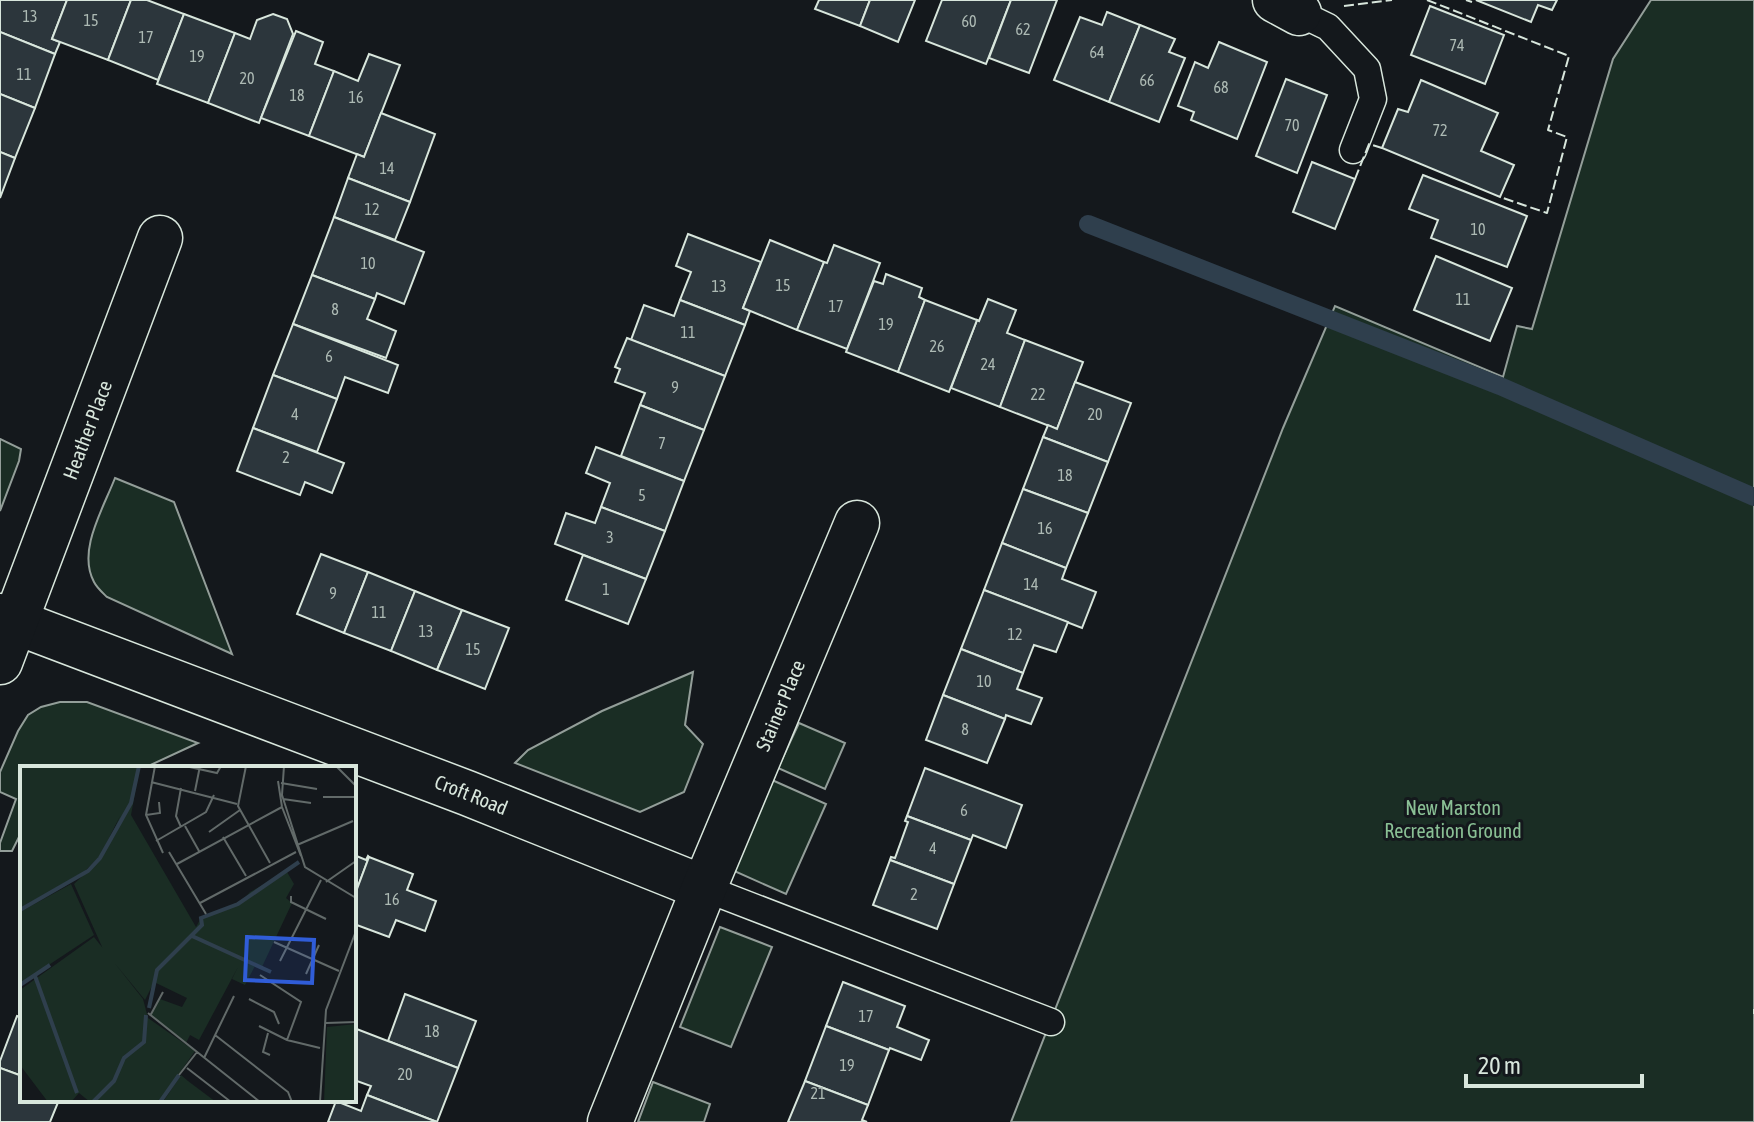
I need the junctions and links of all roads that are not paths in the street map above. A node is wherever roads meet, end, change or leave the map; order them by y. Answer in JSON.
{"nodes":[{"id":1,"x":1287,"y":6,"type":"edge"},
{"id":2,"x":1353,"y":150,"type":"dead end"},
{"id":3,"x":160,"y":238,"type":"dead end"},
{"id":4,"x":857,"y":523,"type":"dead end"},
{"id":5,"x":8,"y":619,"type":"edge"},
{"id":6,"x":0,"y":662,"type":"edge"},
{"id":7,"x":704,"y":888,"type":"junction"},
{"id":8,"x":1051,"y":1022,"type":"dead end"},
{"id":9,"x":610,"y":1122,"type":"edge"}],
"edges":[{"from":1,"to":2,"type":"lane"},
{"from":3,"to":5,"type":"street","name":"Heather Place"},
{"from":4,"to":7,"type":"street","name":"Stainer Place"},
{"from":5,"to":6,"type":"street","name":"Heather Place"},
{"from":5,"to":7,"type":"street","name":"Croft Road"},
{"from":7,"to":8,"type":"lane"},
{"from":7,"to":9,"type":"street"}]}
